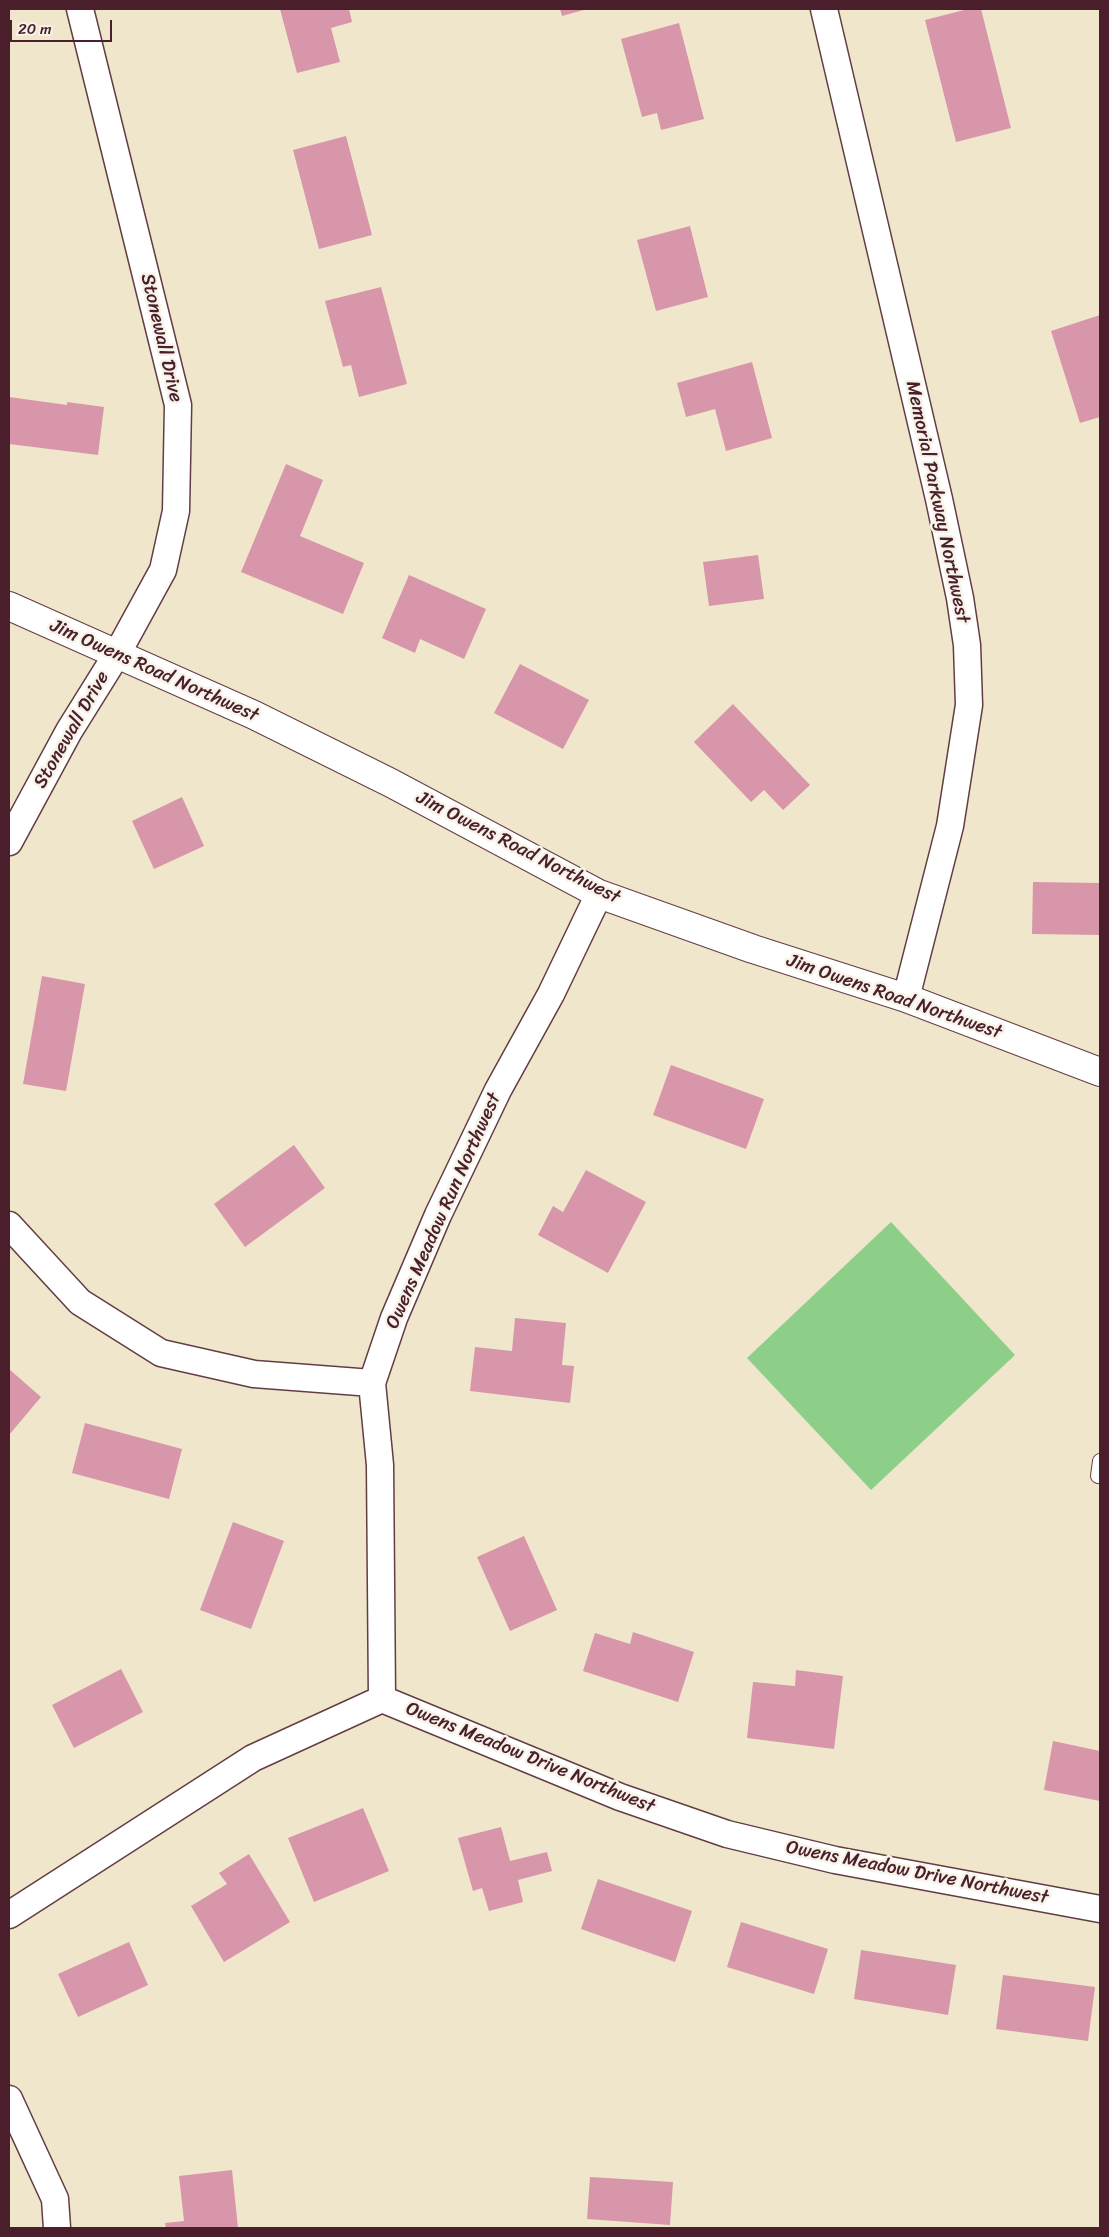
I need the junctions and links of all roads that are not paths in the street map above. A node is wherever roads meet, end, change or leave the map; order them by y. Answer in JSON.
{"nodes":[{"id":1,"x":80,"y":9,"type":"edge"},
{"id":2,"x":824,"y":9,"type":"edge"},
{"id":3,"x":9,"y":606,"type":"edge"},
{"id":4,"x":117,"y":654,"type":"junction"},
{"id":5,"x":9,"y":842,"type":"edge"},
{"id":6,"x":599,"y":894,"type":"junction"},
{"id":7,"x":906,"y":998,"type":"junction"},
{"id":8,"x":1100,"y":1072,"type":"edge"},
{"id":9,"x":9,"y":1225,"type":"edge"},
{"id":10,"x":372,"y":1383,"type":"junction"},
{"id":11,"x":1100,"y":1461,"type":"edge"},
{"id":12,"x":1098,"y":1476,"type":"dead end"},
{"id":13,"x":382,"y":1699,"type":"junction"},
{"id":14,"x":1100,"y":1909,"type":"edge"},
{"id":15,"x":9,"y":1915,"type":"edge"},
{"id":16,"x":9,"y":2099,"type":"edge"},
{"id":17,"x":57,"y":2228,"type":"edge"}],
"edges":[{"from":1,"to":4,"type":"street","name":"Stonewall Drive"},
{"from":2,"to":7,"type":"street","name":"Memorial Parkway Northwest"},
{"from":3,"to":4,"type":"street","name":"Jim Owens Road Northwest"},
{"from":4,"to":5,"type":"street","name":"Stonewall Drive"},
{"from":4,"to":6,"type":"street","name":"Jim Owens Road Northwest"},
{"from":6,"to":7,"type":"street","name":"Jim Owens Road Northwest"},
{"from":6,"to":10,"type":"street","name":"Owens Meadow Run Northwest"},
{"from":7,"to":8,"type":"street","name":"Jim Owens Road Northwest"},
{"from":9,"to":10,"type":"street"},
{"from":10,"to":13,"type":"street","name":"Owens Meadow Run Northwest"},
{"from":11,"to":12,"type":"lane"},
{"from":13,"to":14,"type":"street","name":"Owens Meadow Drive Northwest"},
{"from":13,"to":15,"type":"street","name":"Owens Meadow Drive Northwest"},
{"from":16,"to":17,"type":"street"}]}
